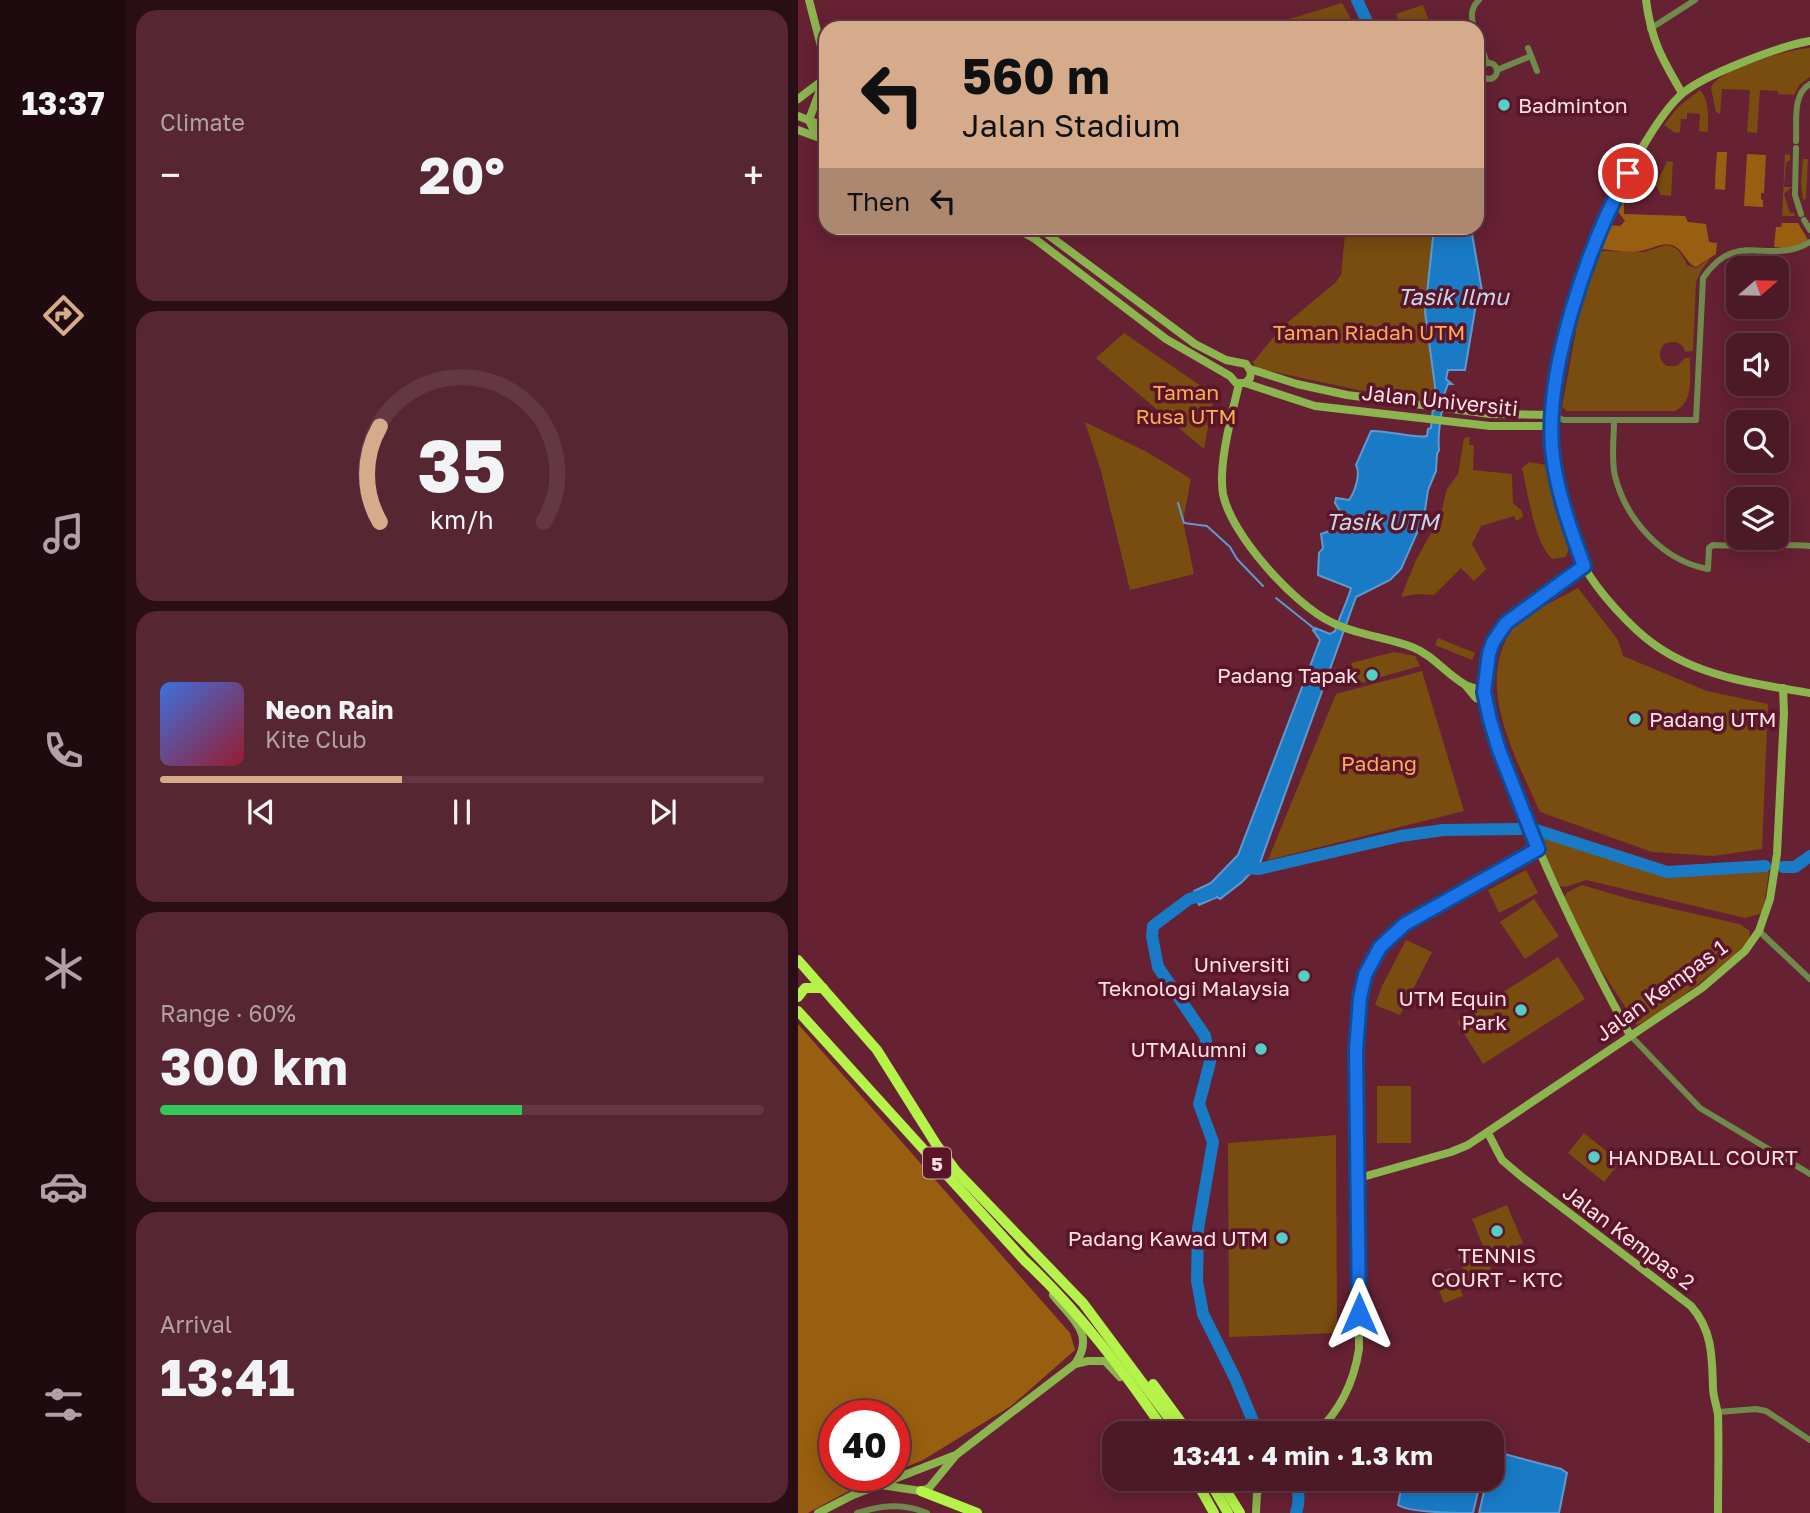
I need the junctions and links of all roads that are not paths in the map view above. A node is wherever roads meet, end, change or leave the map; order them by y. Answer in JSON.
{"nodes":[{"id":1,"x":809,"y":0,"type":"edge"},
{"id":2,"x":1479,"y":0,"type":"edge"},
{"id":3,"x":1646,"y":0,"type":"edge"},
{"id":4,"x":1695,"y":0,"type":"edge"},
{"id":5,"x":1472,"y":21,"type":"edge"},
{"id":6,"x":1650,"y":29,"type":"junction"},
{"id":7,"x":819,"y":39,"type":"edge"},
{"id":8,"x":1810,"y":41,"type":"edge"},
{"id":9,"x":1528,"y":48,"type":"dead end"},
{"id":10,"x":1484,"y":55,"type":"edge"},
{"id":11,"x":1531,"y":56,"type":"junction"},
{"id":12,"x":1487,"y":63,"type":"junction"},
{"id":13,"x":1484,"y":65,"type":"edge"},
{"id":14,"x":1497,"y":70,"type":"junction"},
{"id":15,"x":1537,"y":71,"type":"dead end"},
{"id":16,"x":1484,"y":78,"type":"edge"},
{"id":17,"x":819,"y":83,"type":"edge"},
{"id":18,"x":1810,"y":84,"type":"edge"},
{"id":19,"x":819,"y":93,"type":"edge"},
{"id":20,"x":1682,"y":93,"type":"junction"},
{"id":21,"x":798,"y":99,"type":"edge"},
{"id":22,"x":798,"y":116,"type":"edge"},
{"id":23,"x":809,"y":120,"type":"junction"},
{"id":24,"x":798,"y":123,"type":"edge"},
{"id":25,"x":819,"y":124,"type":"edge"},
{"id":26,"x":798,"y":130,"type":"edge"},
{"id":27,"x":819,"y":135,"type":"edge"},
{"id":28,"x":819,"y":137,"type":"edge"},
{"id":29,"x":1810,"y":230,"type":"edge"},
{"id":30,"x":1028,"y":235,"type":"edge"},
{"id":31,"x":1037,"y":235,"type":"edge"},
{"id":32,"x":1049,"y":235,"type":"edge"},
{"id":33,"x":1035,"y":239,"type":"junction"},
{"id":34,"x":1810,"y":242,"type":"edge"},
{"id":35,"x":1074,"y":254,"type":"junction"},
{"id":36,"x":1066,"y":264,"type":"junction"},
{"id":37,"x":1238,"y":363,"type":"junction"},
{"id":38,"x":1250,"y":369,"type":"junction"},
{"id":39,"x":1230,"y":376,"type":"junction"},
{"id":40,"x":1242,"y":383,"type":"junction"},
{"id":41,"x":1551,"y":415,"type":"junction"},
{"id":42,"x":1564,"y":420,"type":"junction"},
{"id":43,"x":1614,"y":421,"type":"junction"},
{"id":44,"x":1552,"y":426,"type":"junction"},
{"id":45,"x":1810,"y":545,"type":"edge"},
{"id":46,"x":1584,"y":566,"type":"junction"},
{"id":47,"x":1466,"y":685,"type":"junction"},
{"id":48,"x":1783,"y":688,"type":"junction"},
{"id":49,"x":1484,"y":692,"type":"junction"},
{"id":50,"x":1810,"y":692,"type":"edge"},
{"id":51,"x":1486,"y":703,"type":"junction"},
{"id":52,"x":1538,"y":849,"type":"junction"},
{"id":53,"x":1759,"y":931,"type":"junction"},
{"id":54,"x":798,"y":960,"type":"edge"},
{"id":55,"x":1810,"y":979,"type":"edge"},
{"id":56,"x":823,"y":988,"type":"junction"},
{"id":57,"x":798,"y":997,"type":"edge"},
{"id":58,"x":798,"y":1003,"type":"edge"},
{"id":59,"x":798,"y":1011,"type":"edge"},
{"id":60,"x":1630,"y":1035,"type":"junction"},
{"id":61,"x":1488,"y":1133,"type":"junction"},
{"id":62,"x":1810,"y":1174,"type":"edge"},
{"id":63,"x":1359,"y":1178,"type":"junction"},
{"id":64,"x":1024,"y":1260,"type":"junction"},
{"id":65,"x":1083,"y":1303,"type":"junction"},
{"id":66,"x":1075,"y":1364,"type":"junction"},
{"id":67,"x":1718,"y":1412,"type":"junction"},
{"id":68,"x":1154,"y":1415,"type":"junction"},
{"id":69,"x":1158,"y":1421,"type":"edge"},
{"id":70,"x":1171,"y":1421,"type":"edge"},
{"id":71,"x":1180,"y":1421,"type":"edge"},
{"id":72,"x":1325,"y":1421,"type":"edge"},
{"id":73,"x":1810,"y":1440,"type":"edge"},
{"id":74,"x":956,"y":1455,"type":"junction"},
{"id":75,"x":917,"y":1470,"type":"junction"},
{"id":76,"x":910,"y":1473,"type":"edge"},
{"id":77,"x":933,"y":1481,"type":"junction"},
{"id":78,"x":910,"y":1490,"type":"edge"},
{"id":79,"x":864,"y":1491,"type":"edge"},
{"id":80,"x":919,"y":1491,"type":"junction"},
{"id":81,"x":1202,"y":1491,"type":"edge"},
{"id":82,"x":1215,"y":1491,"type":"edge"},
{"id":83,"x":1226,"y":1491,"type":"edge"},
{"id":84,"x":1258,"y":1491,"type":"edge"},
{"id":85,"x":878,"y":1510,"type":"edge"},
{"id":86,"x":818,"y":1513,"type":"edge"},
{"id":87,"x":857,"y":1513,"type":"edge"},
{"id":88,"x":927,"y":1513,"type":"edge"},
{"id":89,"x":977,"y":1513,"type":"edge"},
{"id":90,"x":1214,"y":1513,"type":"edge"},
{"id":91,"x":1228,"y":1513,"type":"edge"},
{"id":92,"x":1240,"y":1513,"type":"edge"},
{"id":93,"x":1256,"y":1513,"type":"edge"},
{"id":94,"x":1718,"y":1513,"type":"edge"}],
"edges":[{"from":1,"to":7,"type":"street"},
{"from":2,"to":5,"type":"street"},
{"from":3,"to":6,"type":"street"},
{"from":4,"to":6,"type":"street"},
{"from":6,"to":20,"type":"street"},
{"from":8,"to":20,"type":"street"},
{"from":9,"to":11,"type":"street"},
{"from":10,"to":12,"type":"street"},
{"from":11,"to":14,"type":"street"},
{"from":11,"to":15,"type":"street"},
{"from":12,"to":13,"type":"street"},
{"from":12,"to":14,"type":"street"},
{"from":14,"to":16,"type":"street"},
{"from":17,"to":21,"type":"street"},
{"from":18,"to":29,"type":"street"},
{"from":19,"to":23,"type":"street"},
{"from":20,"to":41,"type":"street"},
{"from":22,"to":23,"type":"street"},
{"from":23,"to":24,"type":"street"},
{"from":23,"to":25,"type":"street"},
{"from":23,"to":27,"type":"street"},
{"from":26,"to":28,"type":"street"},
{"from":30,"to":33,"type":"street"},
{"from":31,"to":33,"type":"street"},
{"from":32,"to":35,"type":"street"},
{"from":33,"to":36,"type":"street"},
{"from":34,"to":43,"type":"street"},
{"from":35,"to":36,"type":"street"},
{"from":35,"to":37,"type":"street"},
{"from":36,"to":39,"type":"street"},
{"from":37,"to":38,"type":"street"},
{"from":37,"to":39,"type":"street"},
{"from":38,"to":40,"type":"street"},
{"from":38,"to":41,"type":"street","name":"Jalan Universiti"},
{"from":39,"to":40,"type":"street"},
{"from":40,"to":44,"type":"street","name":"Jalan Universiti"},
{"from":40,"to":47,"type":"street"},
{"from":41,"to":42,"type":"street","name":"Jalan Universiti"},
{"from":41,"to":44,"type":"street"},
{"from":42,"to":43,"type":"street"},
{"from":42,"to":44,"type":"street","name":"Jalan Universiti"},
{"from":43,"to":45,"type":"street"},
{"from":44,"to":46,"type":"street"},
{"from":46,"to":48,"type":"street"},
{"from":46,"to":49,"type":"street"},
{"from":47,"to":49,"type":"street"},
{"from":47,"to":51,"type":"street"},
{"from":48,"to":50,"type":"street"},
{"from":48,"to":53,"type":"street","name":"Jalan Kempas 1"},
{"from":49,"to":51,"type":"street"},
{"from":51,"to":52,"type":"street"},
{"from":52,"to":60,"type":"street"},
{"from":52,"to":63,"type":"street"},
{"from":53,"to":55,"type":"street"},
{"from":53,"to":60,"type":"street","name":"Jalan Kempas 1"},
{"from":54,"to":56,"type":"highway","number":"5"},
{"from":56,"to":57,"type":"highway"},
{"from":56,"to":65,"type":"highway","number":"5"},
{"from":58,"to":59,"type":"highway"},
{"from":59,"to":64,"type":"highway","number":"5"},
{"from":60,"to":61,"type":"street","name":"Jalan Kempas 1"},
{"from":60,"to":62,"type":"street"},
{"from":61,"to":63,"type":"street","name":"Jalan Kempas 1"},
{"from":61,"to":67,"type":"street","name":"Jalan Kempas 2"},
{"from":63,"to":72,"type":"street"},
{"from":64,"to":66,"type":"street"},
{"from":64,"to":68,"type":"highway","number":"5"},
{"from":65,"to":70,"type":"highway","number":"5"},
{"from":65,"to":71,"type":"highway"},
{"from":66,"to":68,"type":"street"},
{"from":66,"to":74,"type":"street"},
{"from":67,"to":73,"type":"street"},
{"from":67,"to":94,"type":"street","name":"Jalan Kempas 2"},
{"from":68,"to":69,"type":"highway","number":"5"},
{"from":74,"to":75,"type":"street"},
{"from":74,"to":77,"type":"street"},
{"from":75,"to":76,"type":"street"},
{"from":75,"to":77,"type":"street"},
{"from":75,"to":80,"type":"street"},
{"from":77,"to":80,"type":"street"},
{"from":78,"to":80,"type":"street"},
{"from":79,"to":86,"type":"street"},
{"from":80,"to":89,"type":"highway"},
{"from":81,"to":90,"type":"highway"},
{"from":82,"to":91,"type":"highway"},
{"from":83,"to":92,"type":"highway"},
{"from":84,"to":93,"type":"street"},
{"from":85,"to":87,"type":"street"},
{"from":85,"to":88,"type":"street"}]}
